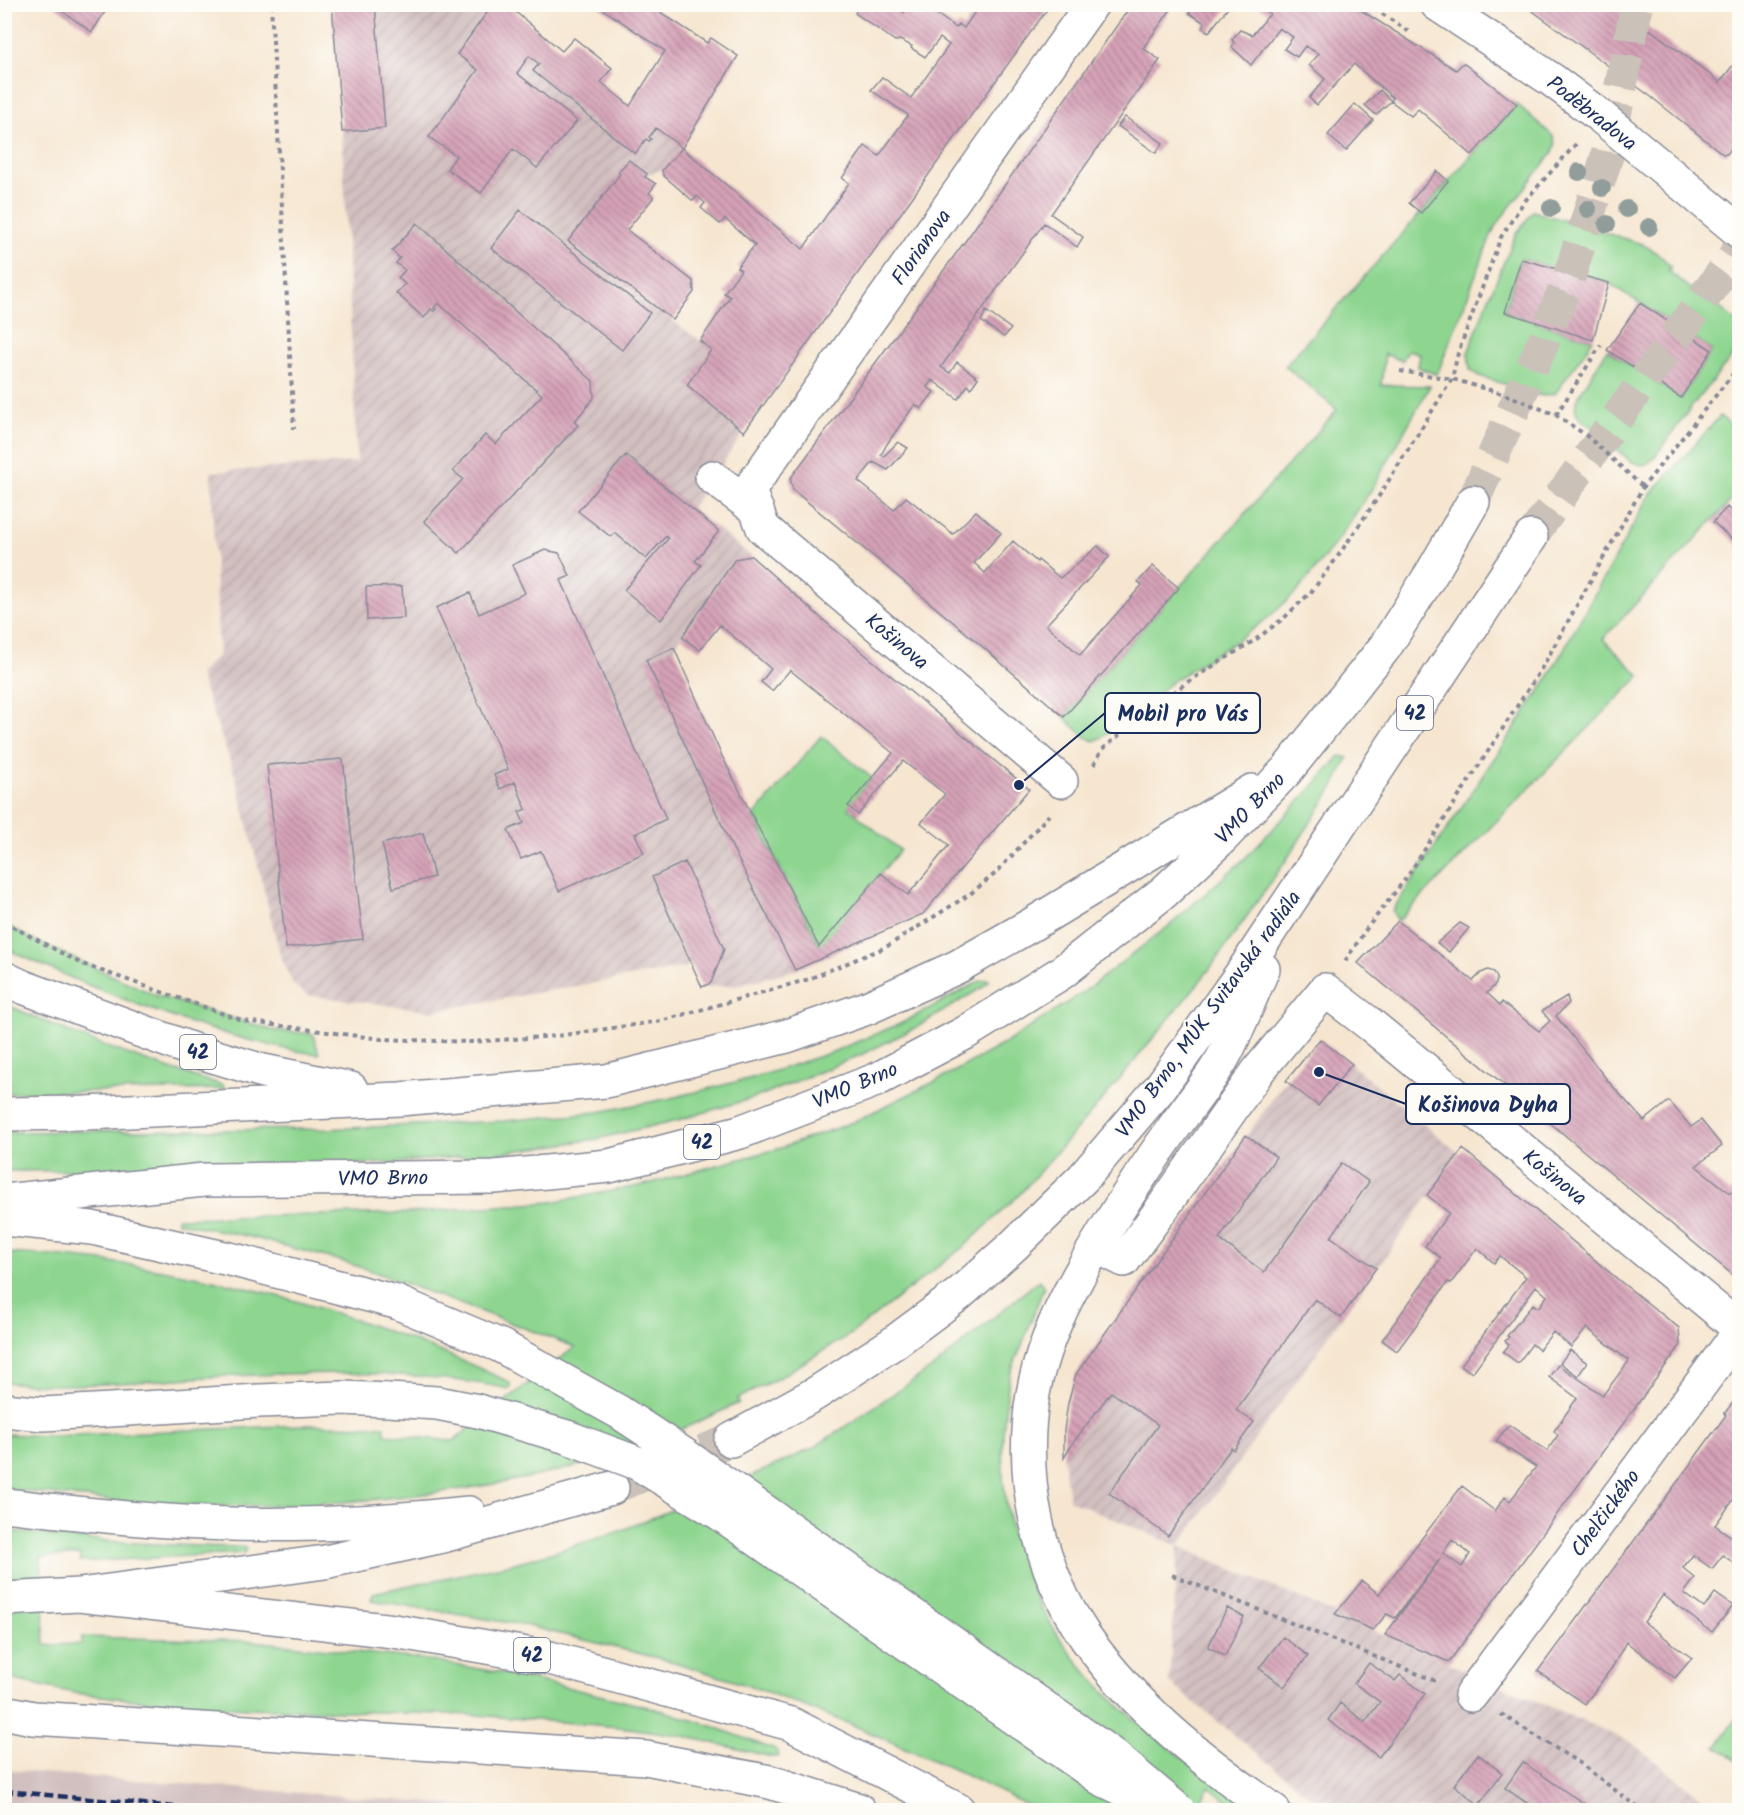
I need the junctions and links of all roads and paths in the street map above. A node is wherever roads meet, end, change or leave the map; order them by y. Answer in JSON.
{"nodes":[{"id":1,"x":272,"y":4,"type":"edge"},
{"id":2,"x":1092,"y":4,"type":"edge"},
{"id":3,"x":1437,"y":4,"type":"edge"},
{"id":4,"x":1733,"y":215,"type":"edge"},
{"id":5,"x":1601,"y":345,"type":"dead end"},
{"id":6,"x":1740,"y":365,"type":"edge"},
{"id":7,"x":1400,"y":371,"type":"dead end"},
{"id":8,"x":1556,"y":415,"type":"junction"},
{"id":9,"x":294,"y":429,"type":"dead end"},
{"id":10,"x":712,"y":477,"type":"dead end"},
{"id":11,"x":1643,"y":487,"type":"junction"},
{"id":12,"x":753,"y":500,"type":"junction"},
{"id":13,"x":1473,"y":502,"type":"tunnel mouth"},
{"id":14,"x":1531,"y":537,"type":"tunnel mouth"},
{"id":15,"x":1287,"y":770,"type":"junction"},
{"id":16,"x":1061,"y":781,"type":"dead end"},
{"id":17,"x":1300,"y":888,"type":"junction"},
{"id":18,"x":4,"y":922,"type":"edge"},
{"id":19,"x":4,"y":978,"type":"edge"},
{"id":20,"x":1325,"y":990,"type":"junction"},
{"id":21,"x":305,"y":1030,"type":"dead end"},
{"id":22,"x":400,"y":1099,"type":"junction"},
{"id":23,"x":4,"y":1114,"type":"edge"},
{"id":24,"x":4,"y":1201,"type":"edge"},
{"id":25,"x":4,"y":1219,"type":"edge"},
{"id":26,"x":1096,"y":1245,"type":"junction"},
{"id":27,"x":1740,"y":1330,"type":"edge"},
{"id":28,"x":4,"y":1410,"type":"edge"},
{"id":29,"x":730,"y":1440,"type":"tunnel mouth"},
{"id":30,"x":612,"y":1488,"type":"tunnel mouth"},
{"id":31,"x":566,"y":1502,"type":"junction"},
{"id":32,"x":4,"y":1505,"type":"edge"},
{"id":33,"x":1172,"y":1575,"type":"dead end"},
{"id":34,"x":79,"y":1595,"type":"junction"},
{"id":35,"x":4,"y":1599,"type":"edge"},
{"id":36,"x":1471,"y":1695,"type":"junction"},
{"id":37,"x":4,"y":1712,"type":"edge"},
{"id":38,"x":859,"y":1810,"type":"edge"},
{"id":39,"x":958,"y":1810,"type":"edge"},
{"id":40,"x":1169,"y":1810,"type":"edge"},
{"id":41,"x":1178,"y":1810,"type":"edge"},
{"id":42,"x":1273,"y":1810,"type":"edge"},
{"id":43,"x":1641,"y":1810,"type":"edge"}],
"edges":[{"from":1,"to":9,"type":"path"},
{"from":2,"to":12,"type":"main road","name":"Florianova"},
{"from":3,"to":4,"type":"main road","name":"Poděbradova"},
{"from":5,"to":8,"type":"path"},
{"from":6,"to":11,"type":"path"},
{"from":7,"to":8,"type":"path"},
{"from":8,"to":11,"type":"path"},
{"from":10,"to":12,"type":"main road"},
{"from":11,"to":20,"type":"path"},
{"from":12,"to":16,"type":"main road","name":"Košinova"},
{"from":13,"to":15,"type":"main road","name":"VMO Brno","number":"42"},
{"from":14,"to":17,"type":"main road","name":"VMO Brno, MÚK Svitavská radiála","number":"42"},
{"from":15,"to":22,"type":"main road","number":"42"},
{"from":15,"to":24,"type":"main road","name":"VMO Brno","number":"42"},
{"from":17,"to":26,"type":"main road","number":"42"},
{"from":17,"to":29,"type":"main road","name":"VMO Brno, MÚK Svitavská radiála","number":"42"},
{"from":18,"to":21,"type":"path"},
{"from":19,"to":22,"type":"main road","number":"42"},
{"from":20,"to":26,"type":"main road"},
{"from":20,"to":27,"type":"main road","name":"Košinova"},
{"from":22,"to":23,"type":"main road","number":"42"},
{"from":25,"to":41,"type":"main road","bridge":true},
{"from":26,"to":42,"type":"main road","number":"42"},
{"from":27,"to":36,"type":"main road","name":"Chelčického"},
{"from":28,"to":40,"type":"main road","bridge":true},
{"from":30,"to":31,"type":"main road","number":"42"},
{"from":31,"to":32,"type":"main road","number":"42"},
{"from":31,"to":34,"type":"main road","number":"42"},
{"from":33,"to":36,"type":"path"},
{"from":34,"to":35,"type":"main road","number":"42"},
{"from":34,"to":39,"type":"main road","number":"42"},
{"from":36,"to":43,"type":"path"},
{"from":37,"to":38,"type":"main road"}]}
